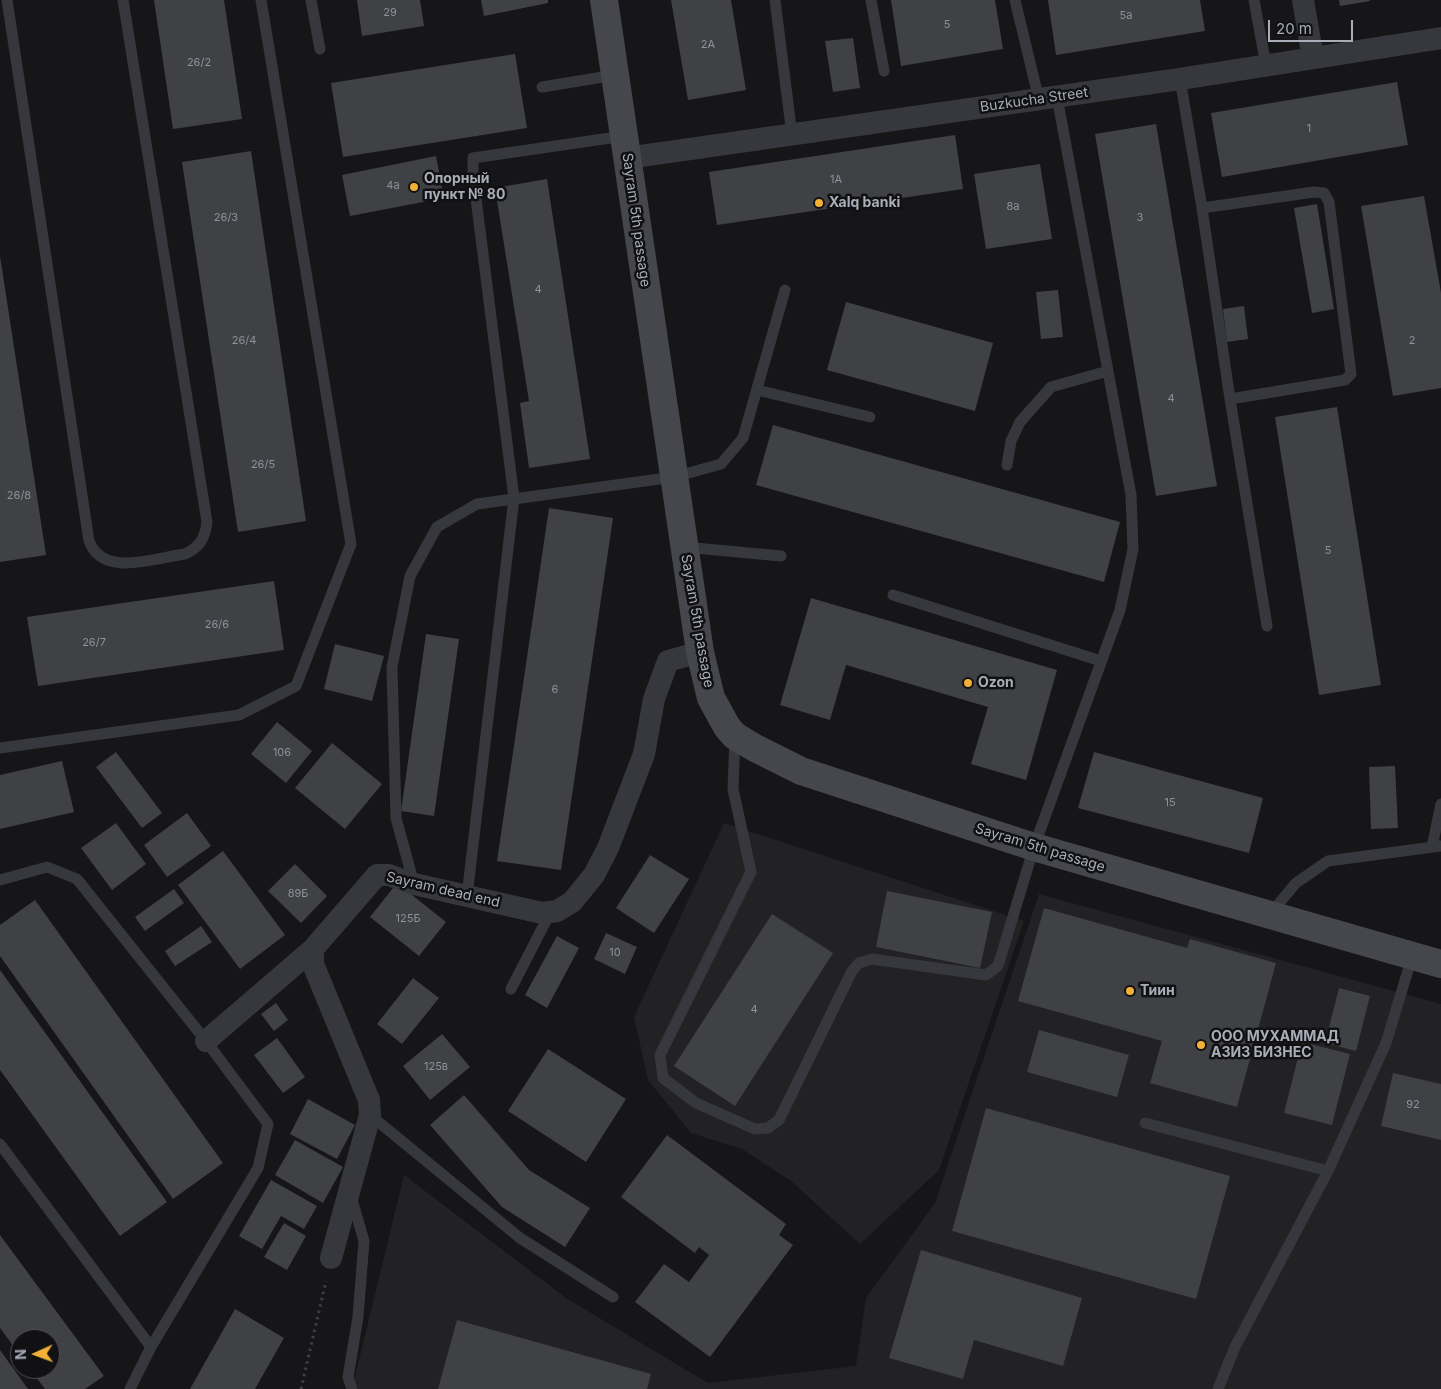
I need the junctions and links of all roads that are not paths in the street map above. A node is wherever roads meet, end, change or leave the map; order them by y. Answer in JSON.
{"nodes":[{"id":1,"x":7,"y":0,"type":"edge"},
{"id":2,"x":123,"y":0,"type":"edge"},
{"id":3,"x":261,"y":0,"type":"edge"},
{"id":4,"x":311,"y":0,"type":"edge"},
{"id":5,"x":604,"y":0,"type":"edge"},
{"id":6,"x":775,"y":0,"type":"edge"},
{"id":7,"x":871,"y":0,"type":"edge"},
{"id":8,"x":1016,"y":0,"type":"edge"},
{"id":9,"x":1254,"y":0,"type":"edge"},
{"id":10,"x":1303,"y":0,"type":"edge"},
{"id":11,"x":1441,"y":38,"type":"edge"},
{"id":12,"x":320,"y":49,"type":"dead end"},
{"id":13,"x":1313,"y":58,"type":"junction"},
{"id":14,"x":1266,"y":66,"type":"junction"},
{"id":15,"x":884,"y":71,"type":"dead end"},
{"id":16,"x":615,"y":75,"type":"junction"},
{"id":17,"x":1180,"y":80,"type":"junction"},
{"id":18,"x":542,"y":87,"type":"dead end"},
{"id":19,"x":1048,"y":99,"type":"junction"},
{"id":20,"x":792,"y":135,"type":"junction"},
{"id":21,"x":625,"y":147,"type":"junction"},
{"id":22,"x":1202,"y":208,"type":"junction"},
{"id":23,"x":785,"y":290,"type":"dead end"},
{"id":24,"x":1108,"y":371,"type":"junction"},
{"id":25,"x":757,"y":390,"type":"junction"},
{"id":26,"x":1230,"y":399,"type":"junction"},
{"id":27,"x":870,"y":417,"type":"dead end"},
{"id":28,"x":1007,"y":465,"type":"dead end"},
{"id":29,"x":674,"y":477,"type":"junction"},
{"id":30,"x":514,"y":498,"type":"junction"},
{"id":31,"x":684,"y":547,"type":"junction"},
{"id":32,"x":781,"y":556,"type":"dead end"},
{"id":33,"x":893,"y":595,"type":"dead end"},
{"id":34,"x":1267,"y":626,"type":"dead end"},
{"id":35,"x":700,"y":652,"type":"junction"},
{"id":36,"x":1101,"y":661,"type":"junction"},
{"id":37,"x":734,"y":736,"type":"junction"},
{"id":38,"x":0,"y":748,"type":"edge"},
{"id":39,"x":1441,"y":804,"type":"edge"},
{"id":40,"x":1034,"y":847,"type":"junction"},
{"id":41,"x":1436,"y":847,"type":"edge"},
{"id":42,"x":0,"y":880,"type":"edge"},
{"id":43,"x":414,"y":884,"type":"junction"},
{"id":44,"x":467,"y":896,"type":"junction"},
{"id":45,"x":550,"y":913,"type":"junction"},
{"id":46,"x":1269,"y":915,"type":"junction"},
{"id":47,"x":313,"y":949,"type":"junction"},
{"id":48,"x":1412,"y":957,"type":"junction"},
{"id":49,"x":1441,"y":964,"type":"edge"},
{"id":50,"x":511,"y":990,"type":"dead end"},
{"id":51,"x":206,"y":1041,"type":"junction"},
{"id":52,"x":370,"y":1115,"type":"junction"},
{"id":53,"x":1145,"y":1123,"type":"dead end"},
{"id":54,"x":0,"y":1144,"type":"edge"},
{"id":55,"x":1328,"y":1171,"type":"junction"},
{"id":56,"x":350,"y":1189,"type":"junction"},
{"id":57,"x":331,"y":1258,"type":"road end"},
{"id":58,"x":613,"y":1297,"type":"dead end"},
{"id":59,"x":151,"y":1347,"type":"junction"},
{"id":60,"x":130,"y":1389,"type":"edge"},
{"id":61,"x":352,"y":1389,"type":"edge"},
{"id":62,"x":1218,"y":1389,"type":"edge"}],
"edges":[{"from":1,"to":2,"type":"lane"},
{"from":3,"to":38,"type":"lane"},
{"from":4,"to":12,"type":"lane"},
{"from":5,"to":16,"type":"street","name":"Sayram 5th passage"},
{"from":6,"to":20,"type":"lane"},
{"from":7,"to":15,"type":"lane"},
{"from":8,"to":19,"type":"lane"},
{"from":9,"to":14,"type":"lane"},
{"from":10,"to":13,"type":"street"},
{"from":11,"to":13,"type":"street","name":"Buzkucha Street"},
{"from":13,"to":14,"type":"street","name":"Buzkucha Street"},
{"from":14,"to":17,"type":"street","name":"Buzkucha Street"},
{"from":16,"to":18,"type":"lane"},
{"from":16,"to":21,"type":"street","name":"Sayram 5th passage"},
{"from":17,"to":19,"type":"street","name":"Buzkucha Street"},
{"from":17,"to":22,"type":"lane"},
{"from":19,"to":20,"type":"street","name":"Buzkucha Street"},
{"from":19,"to":24,"type":"lane"},
{"from":20,"to":21,"type":"street","name":"Buzkucha Street"},
{"from":21,"to":29,"type":"street","name":"Sayram 5th passage"},
{"from":21,"to":30,"type":"lane"},
{"from":22,"to":26,"type":"lane"},
{"from":22,"to":26,"type":"lane"},
{"from":23,"to":25,"type":"lane"},
{"from":24,"to":28,"type":"lane"},
{"from":24,"to":36,"type":"lane"},
{"from":25,"to":27,"type":"lane"},
{"from":25,"to":29,"type":"lane"},
{"from":26,"to":34,"type":"lane"},
{"from":29,"to":30,"type":"lane"},
{"from":29,"to":31,"type":"street","name":"Sayram 5th passage"},
{"from":30,"to":43,"type":"lane"},
{"from":30,"to":44,"type":"lane"},
{"from":31,"to":32,"type":"lane"},
{"from":31,"to":35,"type":"street","name":"Sayram 5th passage"},
{"from":33,"to":36,"type":"lane"},
{"from":35,"to":37,"type":"street","name":"Sayram 5th passage"},
{"from":35,"to":45,"type":"street"},
{"from":36,"to":40,"type":"lane"},
{"from":37,"to":40,"type":"street","name":"Sayram 5th passage"},
{"from":37,"to":40,"type":"lane"},
{"from":39,"to":41,"type":"lane"},
{"from":40,"to":46,"type":"street","name":"Sayram 5th passage"},
{"from":41,"to":46,"type":"lane"},
{"from":42,"to":51,"type":"lane"},
{"from":43,"to":44,"type":"street","name":"Sayram dead end"},
{"from":43,"to":47,"type":"street","name":"Sayram dead end"},
{"from":44,"to":45,"type":"street","name":"Sayram dead end"},
{"from":45,"to":50,"type":"lane"},
{"from":46,"to":48,"type":"street","name":"Sayram 5th passage"},
{"from":47,"to":51,"type":"street"},
{"from":47,"to":52,"type":"street"},
{"from":48,"to":49,"type":"street","name":"Sayram 5th passage"},
{"from":48,"to":55,"type":"lane"},
{"from":51,"to":59,"type":"lane"},
{"from":52,"to":56,"type":"street"},
{"from":52,"to":58,"type":"lane"},
{"from":53,"to":55,"type":"lane"},
{"from":54,"to":59,"type":"lane"},
{"from":55,"to":62,"type":"lane"},
{"from":56,"to":57,"type":"street"},
{"from":56,"to":61,"type":"lane"},
{"from":59,"to":60,"type":"lane"}]}
